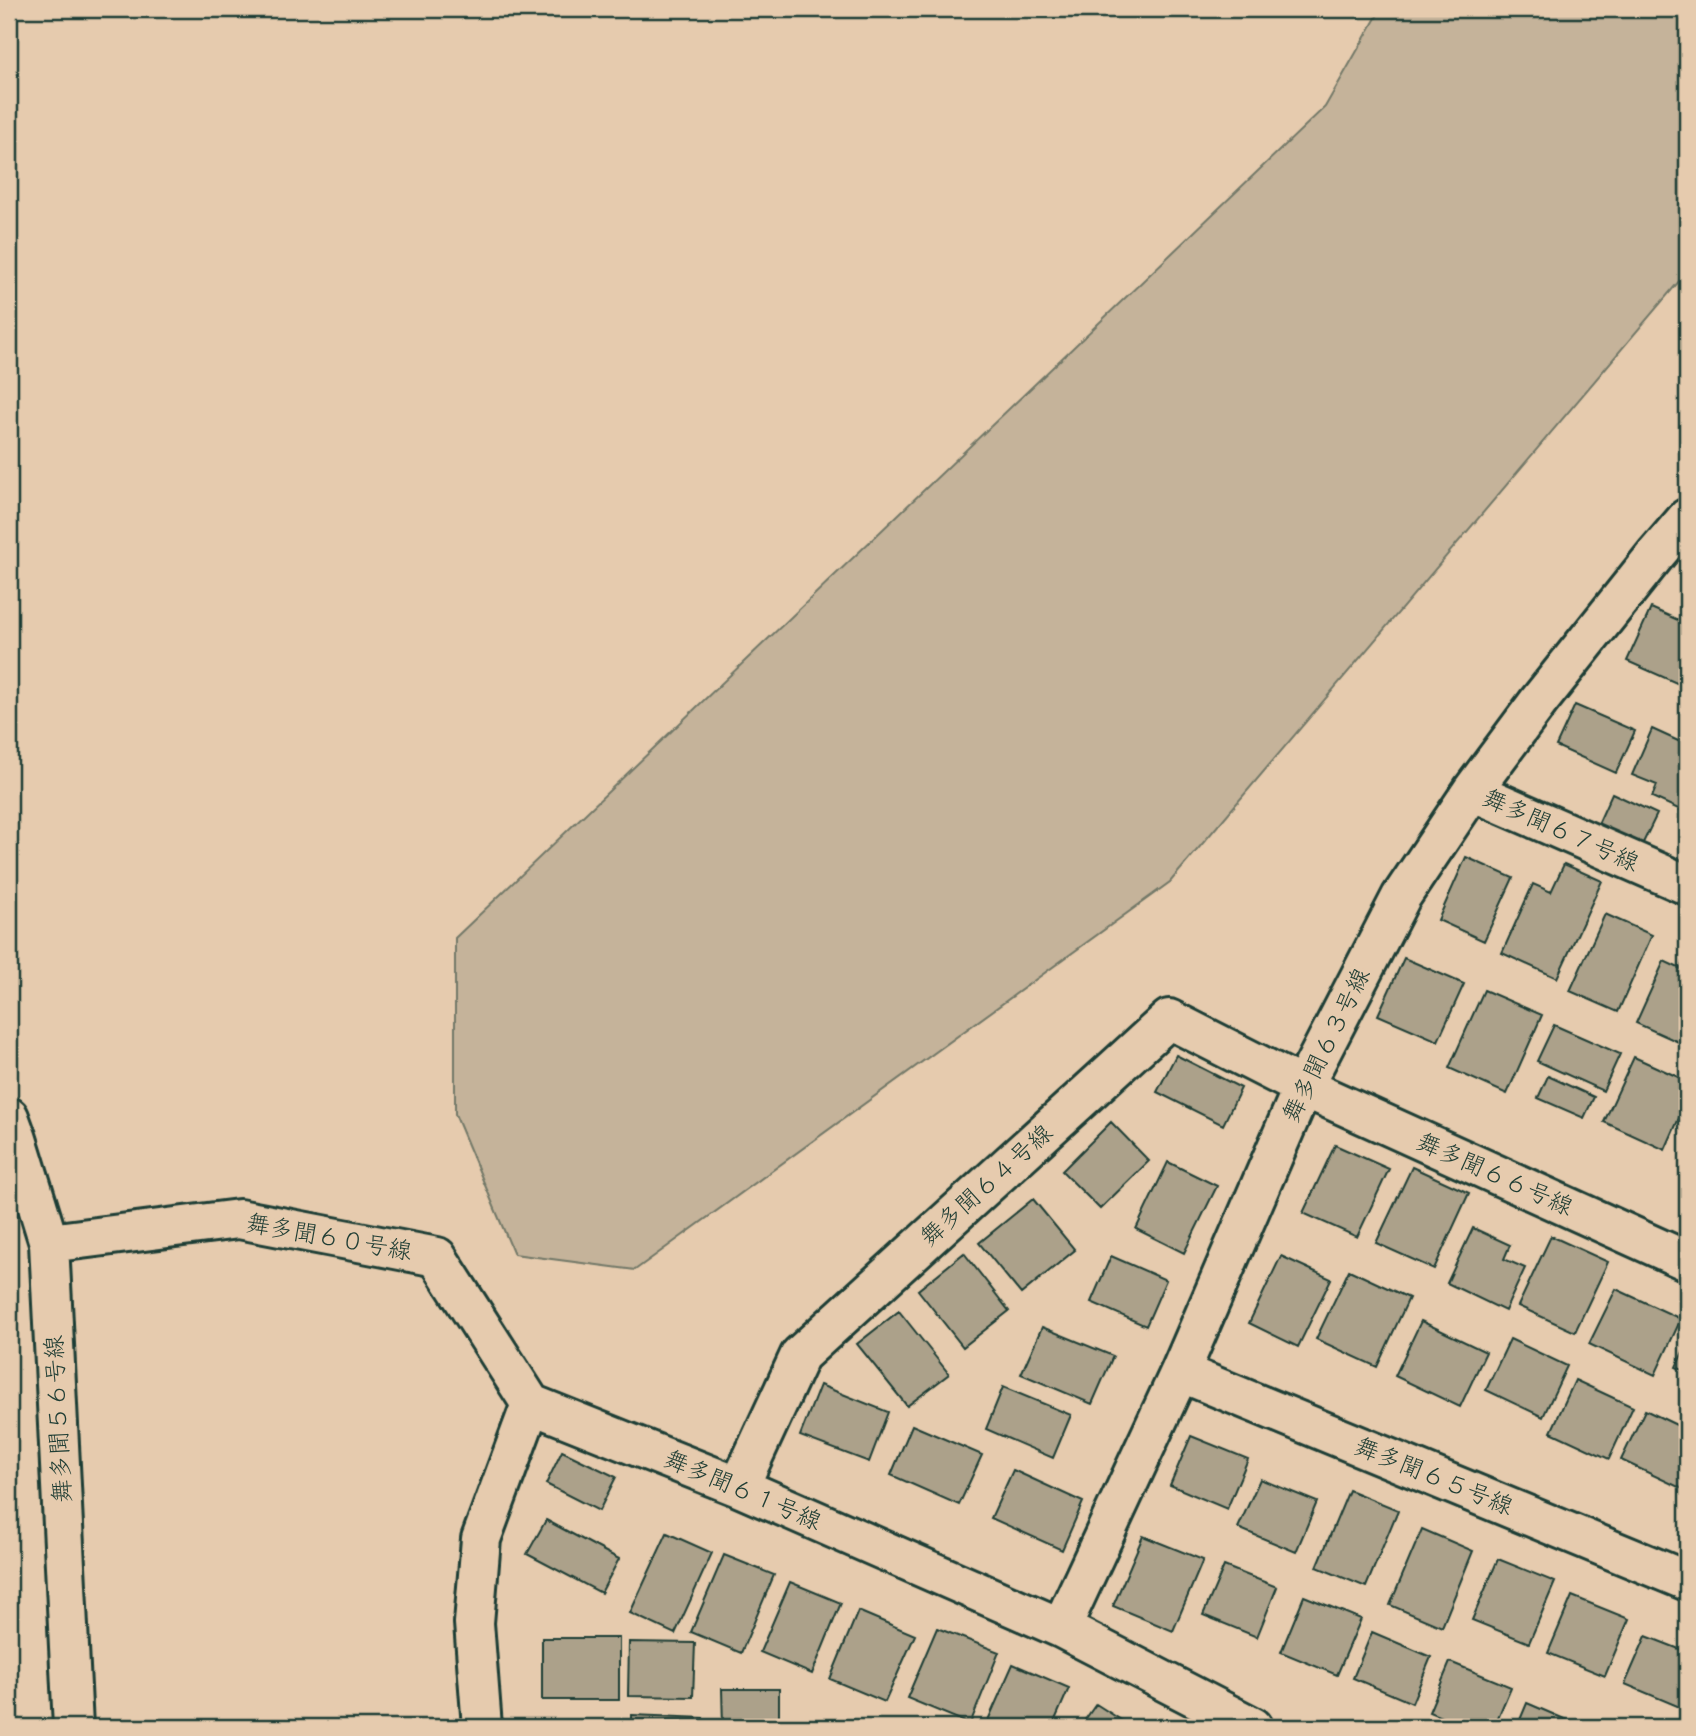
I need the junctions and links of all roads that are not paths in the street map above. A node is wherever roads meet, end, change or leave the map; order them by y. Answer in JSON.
{"nodes":[{"id":1,"x":1687,"y":518,"type":"edge"},
{"id":2,"x":1672,"y":560,"type":"edge"},
{"id":3,"x":1472,"y":791,"type":"junction"},
{"id":4,"x":1687,"y":885,"type":"edge"},
{"id":5,"x":1303,"y":1087,"type":"junction"},
{"id":6,"x":9,"y":1117,"type":"edge"},
{"id":7,"x":49,"y":1243,"type":"junction"},
{"id":8,"x":1687,"y":1261,"type":"edge"},
{"id":9,"x":1180,"y":1372,"type":"junction"},
{"id":10,"x":531,"y":1404,"type":"junction"},
{"id":11,"x":738,"y":1487,"type":"junction"},
{"id":12,"x":1687,"y":1581,"type":"edge"},
{"id":13,"x":1061,"y":1628,"type":"junction"},
{"id":14,"x":74,"y":1727,"type":"edge"},
{"id":15,"x":482,"y":1727,"type":"edge"},
{"id":16,"x":1253,"y":1727,"type":"edge"}],
"edges":[{"from":1,"to":2,"type":"street","name":"舞多聞６３号線"},
{"from":2,"to":3,"type":"street","name":"舞多聞６３号線"},
{"from":3,"to":4,"type":"street","name":"舞多聞６７号線"},
{"from":3,"to":5,"type":"street","name":"舞多聞６３号線"},
{"from":5,"to":8,"type":"street","name":"舞多聞６６号線"},
{"from":5,"to":9,"type":"street","name":"舞多聞６３号線"},
{"from":5,"to":11,"type":"street","name":"舞多聞６４号線"},
{"from":6,"to":7,"type":"street","name":"舞多聞５６号線"},
{"from":7,"to":10,"type":"street","name":"舞多聞６０号線"},
{"from":7,"to":14,"type":"street","name":"舞多聞５６号線"},
{"from":9,"to":12,"type":"street","name":"舞多聞６５号線"},
{"from":9,"to":13,"type":"street","name":"舞多聞６３号線"},
{"from":10,"to":11,"type":"street","name":"舞多聞６１号線"},
{"from":10,"to":15,"type":"street"},
{"from":11,"to":13,"type":"street","name":"舞多聞６１号線"},
{"from":13,"to":16,"type":"street","name":"舞多聞６１号線"}]}
